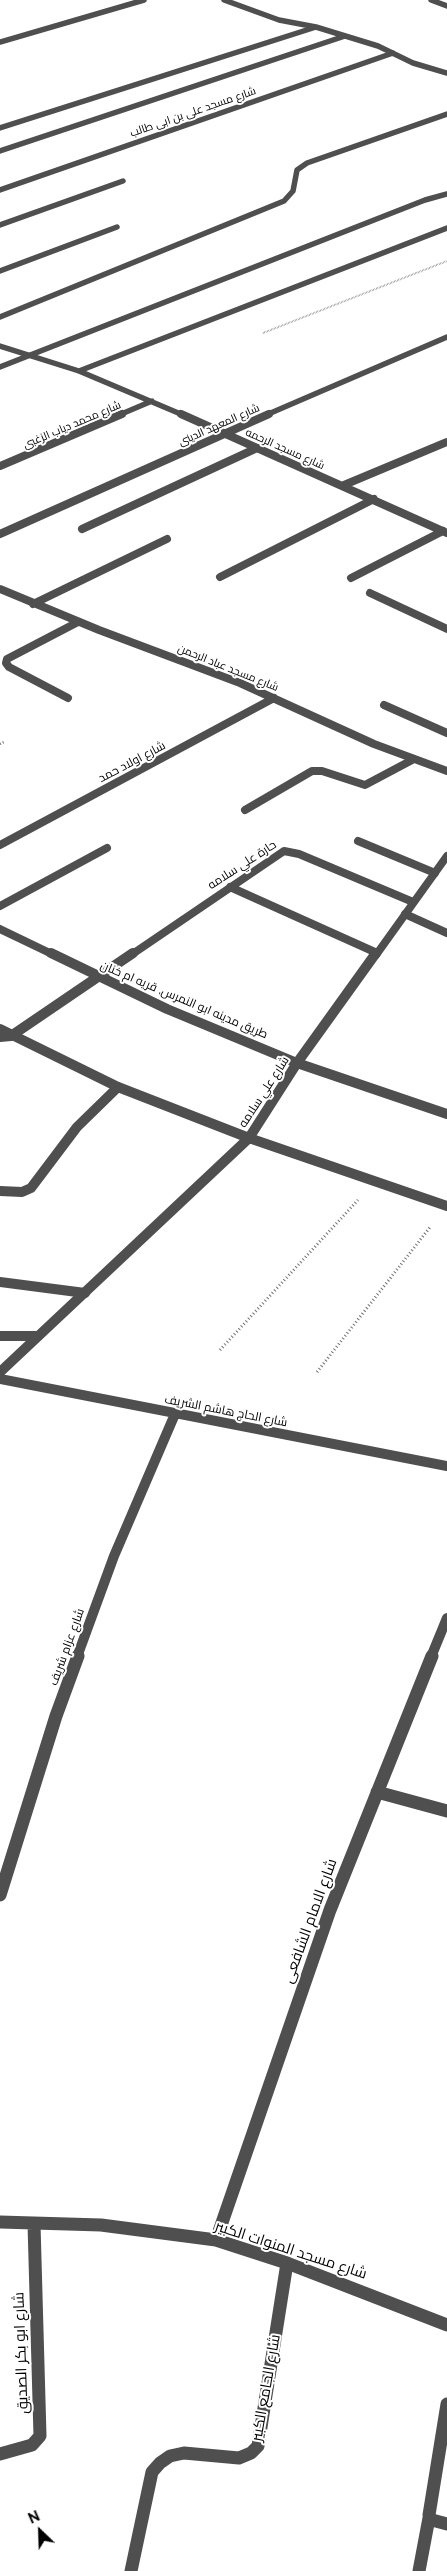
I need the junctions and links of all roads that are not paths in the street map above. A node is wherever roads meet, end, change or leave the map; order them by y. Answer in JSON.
{"nodes":[{"id":1,"x":144,"y":0,"type":"edge"},
{"id":2,"x":224,"y":0,"type":"edge"},
{"id":3,"x":431,"y":0,"type":"edge"},
{"id":4,"x":447,"y":6,"type":"edge"},
{"id":5,"x":316,"y":27,"type":"junction"},
{"id":6,"x":346,"y":36,"type":"junction"},
{"id":7,"x":0,"y":42,"type":"edge"},
{"id":8,"x":394,"y":53,"type":"junction"},
{"id":9,"x":447,"y":73,"type":"edge"},
{"id":10,"x":447,"y":114,"type":"edge"},
{"id":11,"x":0,"y":128,"type":"edge"},
{"id":12,"x":0,"y":151,"type":"edge"},
{"id":13,"x":123,"y":181,"type":"dead end"},
{"id":14,"x":0,"y":190,"type":"edge"},
{"id":15,"x":447,"y":194,"type":"edge"},
{"id":16,"x":0,"y":225,"type":"edge"},
{"id":17,"x":117,"y":227,"type":"dead end"},
{"id":18,"x":447,"y":228,"type":"edge"},
{"id":19,"x":0,"y":272,"type":"edge"},
{"id":20,"x":0,"y":317,"type":"edge"},
{"id":21,"x":447,"y":337,"type":"edge"},
{"id":22,"x":0,"y":346,"type":"edge"},
{"id":23,"x":29,"y":355,"type":"junction"},
{"id":24,"x":0,"y":367,"type":"edge"},
{"id":25,"x":78,"y":371,"type":"junction"},
{"id":26,"x":152,"y":402,"type":"junction"},
{"id":27,"x":224,"y":433,"type":"junction"},
{"id":28,"x":447,"y":442,"type":"edge"},
{"id":29,"x":256,"y":448,"type":"junction"},
{"id":30,"x":0,"y":466,"type":"edge"},
{"id":31,"x":344,"y":485,"type":"junction"},
{"id":32,"x":374,"y":499,"type":"junction"},
{"id":33,"x":82,"y":529,"type":"dead end"},
{"id":34,"x":445,"y":532,"type":"edge"},
{"id":35,"x":0,"y":534,"type":"edge"},
{"id":36,"x":167,"y":539,"type":"dead end"},
{"id":37,"x":220,"y":577,"type":"dead end"},
{"id":38,"x":352,"y":578,"type":"dead end"},
{"id":39,"x":0,"y":589,"type":"edge"},
{"id":40,"x":370,"y":593,"type":"dead end"},
{"id":41,"x":33,"y":604,"type":"junction"},
{"id":42,"x":78,"y":622,"type":"junction"},
{"id":43,"x":447,"y":630,"type":"edge"},
{"id":44,"x":68,"y":698,"type":"dead end"},
{"id":45,"x":274,"y":698,"type":"junction"},
{"id":46,"x":384,"y":705,"type":"dead end"},
{"id":47,"x":447,"y":732,"type":"edge"},
{"id":48,"x":414,"y":759,"type":"junction"},
{"id":49,"x":447,"y":771,"type":"edge"},
{"id":50,"x":245,"y":810,"type":"dead end"},
{"id":51,"x":358,"y":841,"type":"dead end"},
{"id":52,"x":0,"y":845,"type":"edge"},
{"id":53,"x":107,"y":848,"type":"dead end"},
{"id":54,"x":447,"y":856,"type":"edge"},
{"id":55,"x":435,"y":873,"type":"junction"},
{"id":56,"x":230,"y":887,"type":"junction"},
{"id":57,"x":413,"y":902,"type":"junction"},
{"id":58,"x":0,"y":906,"type":"edge"},
{"id":59,"x":405,"y":914,"type":"junction"},
{"id":60,"x":0,"y":929,"type":"edge"},
{"id":61,"x":447,"y":933,"type":"edge"},
{"id":62,"x":377,"y":953,"type":"junction"},
{"id":63,"x":97,"y":976,"type":"junction"},
{"id":64,"x":0,"y":1029,"type":"edge"},
{"id":65,"x":11,"y":1036,"type":"junction"},
{"id":66,"x":0,"y":1037,"type":"edge"},
{"id":67,"x":297,"y":1063,"type":"junction"},
{"id":68,"x":118,"y":1087,"type":"junction"},
{"id":69,"x":447,"y":1114,"type":"edge"},
{"id":70,"x":249,"y":1138,"type":"junction"},
{"id":71,"x":0,"y":1191,"type":"edge"},
{"id":72,"x":447,"y":1206,"type":"edge"},
{"id":73,"x":0,"y":1282,"type":"edge"},
{"id":74,"x":85,"y":1293,"type":"junction"},
{"id":75,"x":0,"y":1336,"type":"edge"},
{"id":76,"x":38,"y":1336,"type":"junction"},
{"id":77,"x":0,"y":1372,"type":"edge"},
{"id":78,"x":0,"y":1379,"type":"edge"},
{"id":79,"x":175,"y":1414,"type":"junction"},
{"id":80,"x":447,"y":1466,"type":"edge"},
{"id":81,"x":447,"y":1618,"type":"edge"},
{"id":82,"x":443,"y":1638,"type":"edge"},
{"id":83,"x":377,"y":1792,"type":"junction"},
{"id":84,"x":447,"y":1811,"type":"edge"},
{"id":85,"x":0,"y":1895,"type":"edge"},
{"id":86,"x":0,"y":2222,"type":"edge"},
{"id":87,"x":34,"y":2224,"type":"junction"},
{"id":88,"x":216,"y":2240,"type":"junction"},
{"id":89,"x":287,"y":2263,"type":"junction"},
{"id":90,"x":447,"y":2325,"type":"edge"},
{"id":91,"x":447,"y":2404,"type":"edge"},
{"id":92,"x":0,"y":2454,"type":"edge"},
{"id":93,"x":429,"y":2518,"type":"junction"},
{"id":94,"x":447,"y":2524,"type":"edge"},
{"id":95,"x":131,"y":2571,"type":"edge"},
{"id":96,"x":420,"y":2571,"type":"edge"}],
"edges":[{"from":1,"to":7,"type":"street"},
{"from":2,"to":5,"type":"street"},
{"from":3,"to":4,"type":"street"},
{"from":5,"to":6,"type":"street"},
{"from":5,"to":11,"type":"street"},
{"from":6,"to":8,"type":"street"},
{"from":6,"to":12,"type":"street"},
{"from":8,"to":9,"type":"street"},
{"from":8,"to":14,"type":"street","name":"شارع مسجد على بن ابى طالب"},
{"from":10,"to":20,"type":"street"},
{"from":13,"to":16,"type":"street"},
{"from":15,"to":23,"type":"street"},
{"from":17,"to":19,"type":"street"},
{"from":18,"to":25,"type":"street"},
{"from":21,"to":27,"type":"street","name":"شارع المعهد الدينى"},
{"from":22,"to":23,"type":"street","name":"شارع مسجد الرحمه"},
{"from":23,"to":24,"type":"street"},
{"from":23,"to":25,"type":"street","name":"شارع مسجد الرحمه"},
{"from":25,"to":26,"type":"street","name":"شارع مسجد الرحمه"},
{"from":26,"to":27,"type":"street","name":"شارع مسجد الرحمه"},
{"from":26,"to":30,"type":"street","name":"شارع محمد دياب الزغبى"},
{"from":27,"to":29,"type":"street","name":"شارع مسجد الرحمه"},
{"from":27,"to":35,"type":"street","name":"شارع المعهد الدينى"},
{"from":28,"to":31,"type":"street"},
{"from":29,"to":31,"type":"street","name":"شارع مسجد الرحمه"},
{"from":29,"to":33,"type":"street"},
{"from":31,"to":32,"type":"street","name":"شارع مسجد الرحمه"},
{"from":32,"to":34,"type":"street","name":"شارع مسجد الرحمه"},
{"from":32,"to":37,"type":"street"},
{"from":34,"to":38,"type":"street"},
{"from":36,"to":41,"type":"street"},
{"from":39,"to":41,"type":"street","name":"شارع مسجد عباد الرحمن"},
{"from":40,"to":43,"type":"street"},
{"from":41,"to":42,"type":"street","name":"شارع مسجد عباد الرحمن"},
{"from":42,"to":44,"type":"street"},
{"from":42,"to":45,"type":"street","name":"شارع مسجد عباد الرحمن"},
{"from":45,"to":48,"type":"street","name":"شارع مسجد عباد الرحمن"},
{"from":45,"to":52,"type":"street","name":"شارع اولاد حمد"},
{"from":46,"to":47,"type":"street"},
{"from":48,"to":49,"type":"street","name":"شارع مسجد عباد الرحمن"},
{"from":48,"to":50,"type":"street"},
{"from":51,"to":55,"type":"street"},
{"from":53,"to":58,"type":"street"},
{"from":54,"to":55,"type":"street","name":"شارع علي سلامه"},
{"from":55,"to":57,"type":"street","name":"شارع علي سلامه"},
{"from":56,"to":57,"type":"street","name":"حارة علي سلامه"},
{"from":56,"to":62,"type":"street"},
{"from":56,"to":63,"type":"street","name":"حارة علي سلامه"},
{"from":57,"to":59,"type":"street","name":"شارع علي سلامه"},
{"from":59,"to":61,"type":"street"},
{"from":59,"to":62,"type":"street","name":"شارع علي سلامه"},
{"from":60,"to":63,"type":"street","name":"طريق مدينه ابو النمرس, قريه ام خنان"},
{"from":62,"to":67,"type":"street","name":"شارع علي سلامه"},
{"from":63,"to":65,"type":"street","name":"حارة علي سلامه"},
{"from":63,"to":67,"type":"street","name":"طريق مدينه ابو النمرس, قريه ام خنان"},
{"from":64,"to":65,"type":"street"},
{"from":65,"to":66,"type":"street"},
{"from":65,"to":68,"type":"street"},
{"from":67,"to":69,"type":"street","name":"طريق مدينه ابو النمرس, قريه ام خنان"},
{"from":67,"to":70,"type":"street","name":"شارع علي سلامه"},
{"from":68,"to":70,"type":"street"},
{"from":68,"to":71,"type":"street"},
{"from":70,"to":72,"type":"street"},
{"from":70,"to":74,"type":"street","name":"شارع علي سلامه"},
{"from":73,"to":74,"type":"street"},
{"from":74,"to":76,"type":"street","name":"شارع علي سلامه"},
{"from":75,"to":76,"type":"street"},
{"from":76,"to":77,"type":"street","name":"شارع علي سلامه"},
{"from":78,"to":79,"type":"street","name":"شارع الحاج هاشم الشريف"},
{"from":79,"to":80,"type":"street","name":"شارع الحاج هاشم الشريف"},
{"from":79,"to":85,"type":"street","name":"شارع عزام شريف"},
{"from":81,"to":82,"type":"street","name":"شارع الامام الشافعى"},
{"from":82,"to":83,"type":"street","name":"شارع الامام الشافعى"},
{"from":83,"to":84,"type":"street"},
{"from":83,"to":88,"type":"street","name":"شارع الامام الشافعى"},
{"from":86,"to":87,"type":"street","name":"شارع مسجد المنوات الكبير"},
{"from":87,"to":88,"type":"street","name":"شارع مسجد المنوات الكبير"},
{"from":87,"to":92,"type":"street","name":"شارع ابو بكر الصديق"},
{"from":88,"to":89,"type":"street","name":"شارع مسجد المنوات الكبير"},
{"from":89,"to":90,"type":"street","name":"شارع مسجد المنوات الكبير"},
{"from":89,"to":95,"type":"street","name":"شارع الجامع الكبير"},
{"from":91,"to":93,"type":"street"},
{"from":93,"to":94,"type":"street"},
{"from":93,"to":96,"type":"street"}]}
